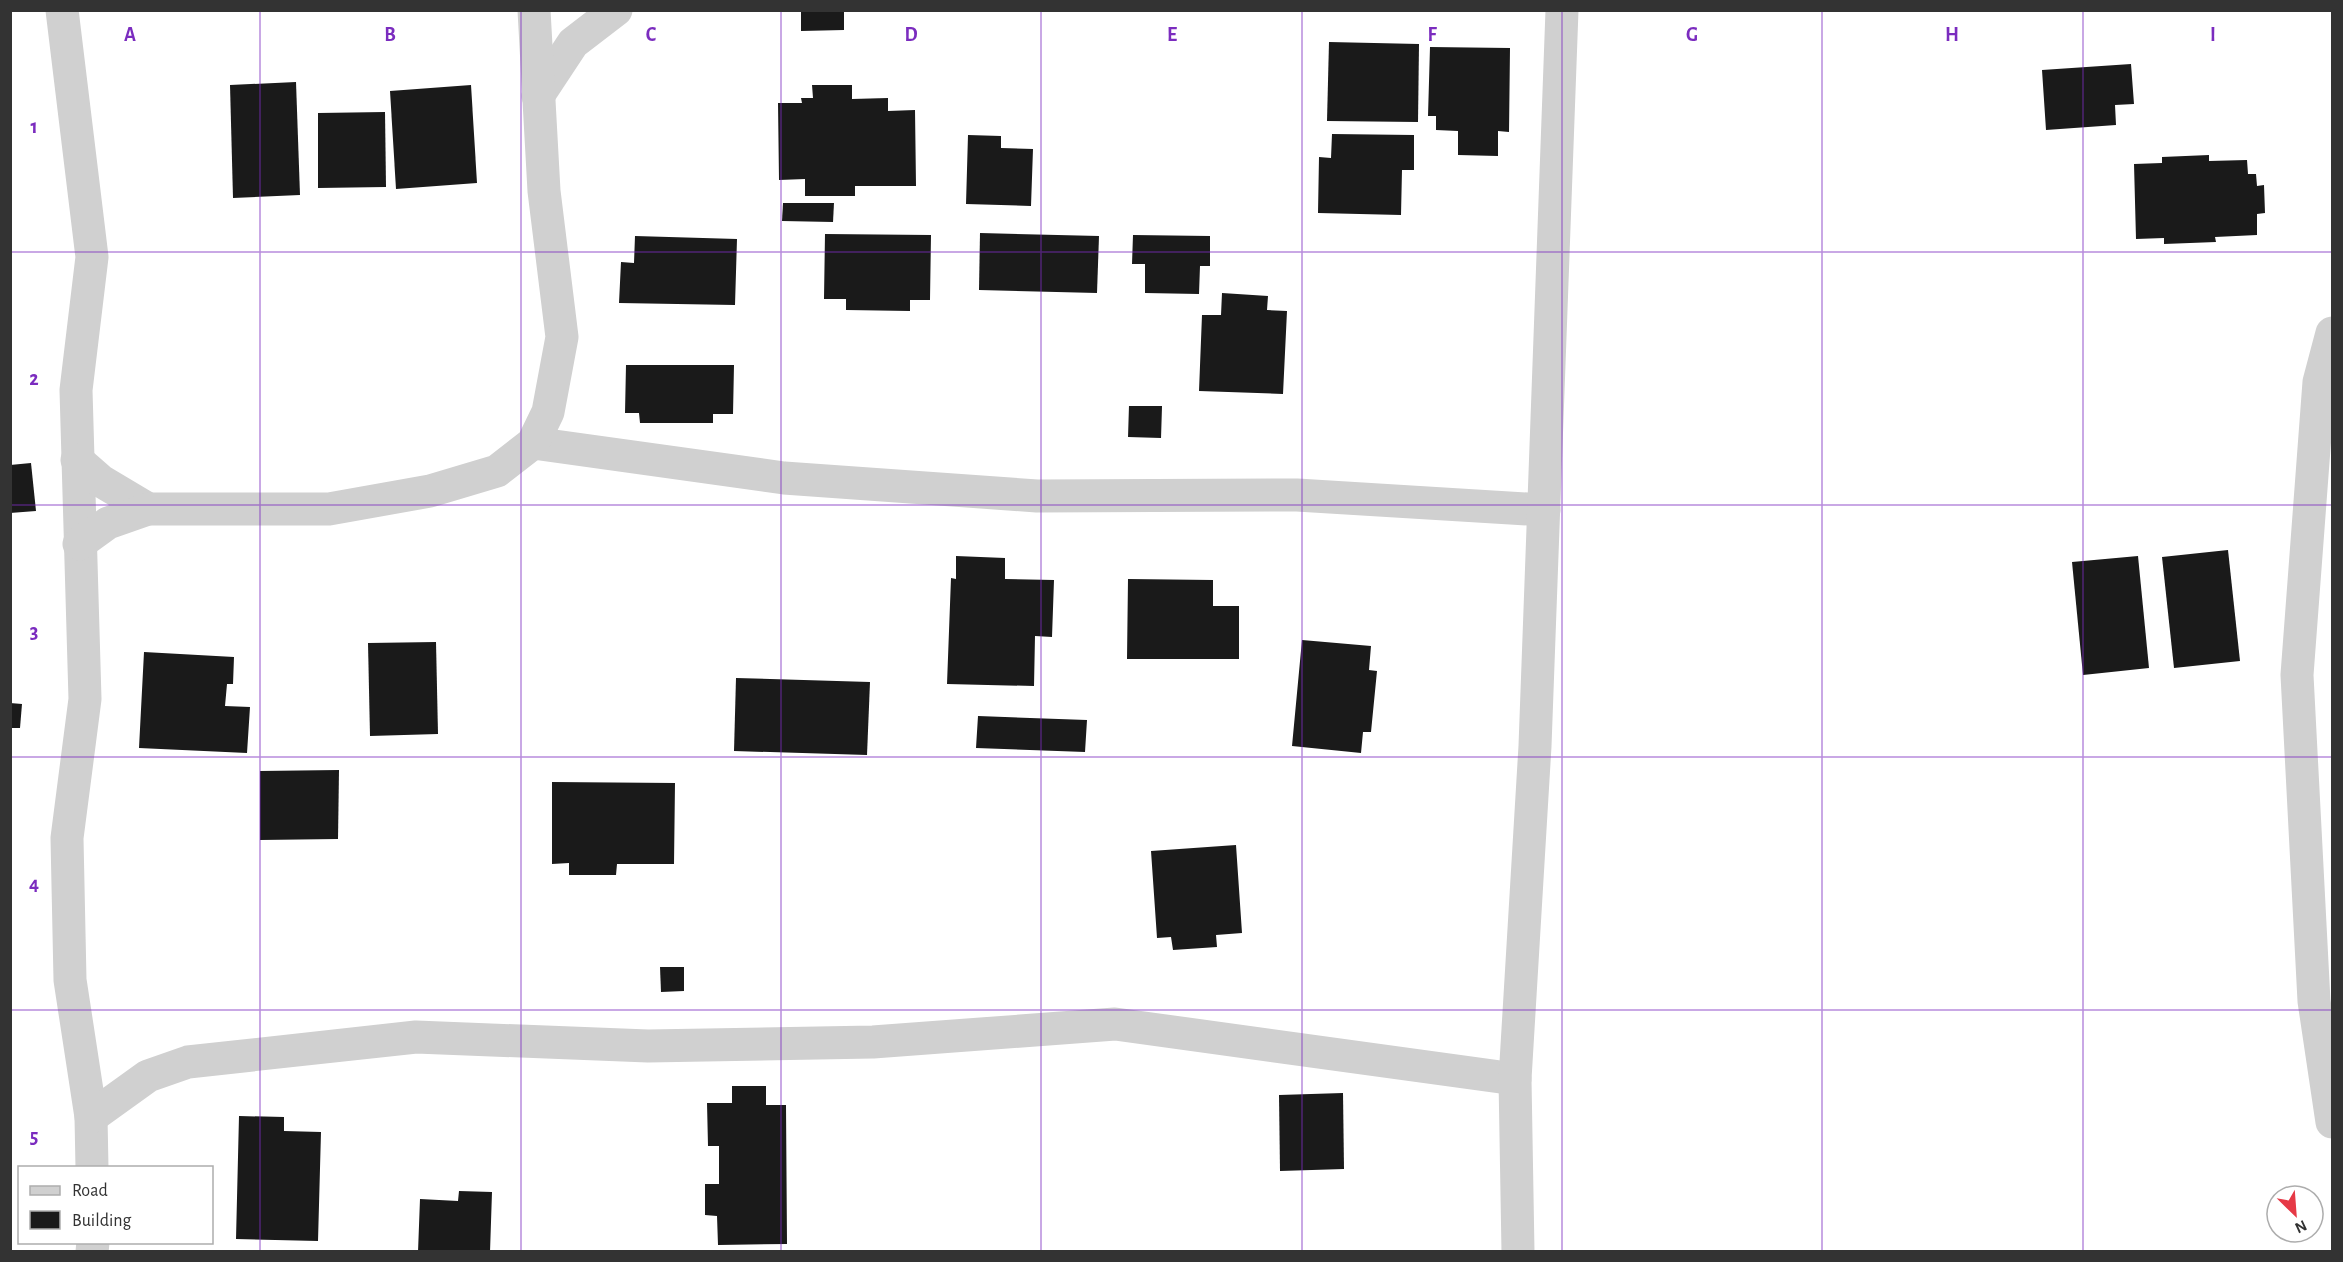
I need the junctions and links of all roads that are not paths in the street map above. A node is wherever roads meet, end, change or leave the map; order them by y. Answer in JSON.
{"nodes":[{"id":1,"x":63,"y":10,"type":"edge"},
{"id":2,"x":616,"y":10,"type":"edge"},
{"id":3,"x":1562,"y":10,"type":"edge"},
{"id":4,"x":534,"y":16,"type":"edge"},
{"id":5,"x":573,"y":43,"type":"junction"},
{"id":6,"x":538,"y":96,"type":"junction"},
{"id":7,"x":2332,"y":333,"type":"edge"},
{"id":8,"x":533,"y":443,"type":"junction"},
{"id":9,"x":77,"y":460,"type":"junction"},
{"id":10,"x":148,"y":509,"type":"junction"},
{"id":11,"x":1544,"y":510,"type":"junction"},
{"id":12,"x":79,"y":544,"type":"junction"},
{"id":13,"x":1515,"y":1079,"type":"junction"},
{"id":14,"x":91,"y":1118,"type":"junction"},
{"id":15,"x":2332,"y":1122,"type":"edge"},
{"id":16,"x":92,"y":1166,"type":"edge"},
{"id":17,"x":1518,"y":1251,"type":"edge"}],
"edges":[{"from":1,"to":9,"type":"street"},
{"from":2,"to":5,"type":"street"},
{"from":3,"to":11,"type":"street"},
{"from":4,"to":5,"type":"street"},
{"from":4,"to":6,"type":"street"},
{"from":5,"to":6,"type":"street"},
{"from":6,"to":8,"type":"street"},
{"from":7,"to":15,"type":"street"},
{"from":8,"to":10,"type":"street"},
{"from":8,"to":11,"type":"street"},
{"from":9,"to":10,"type":"street"},
{"from":9,"to":12,"type":"street"},
{"from":10,"to":12,"type":"street"},
{"from":11,"to":13,"type":"street"},
{"from":12,"to":14,"type":"street"},
{"from":13,"to":14,"type":"street"},
{"from":13,"to":17,"type":"street"},
{"from":14,"to":16,"type":"street"}]}
